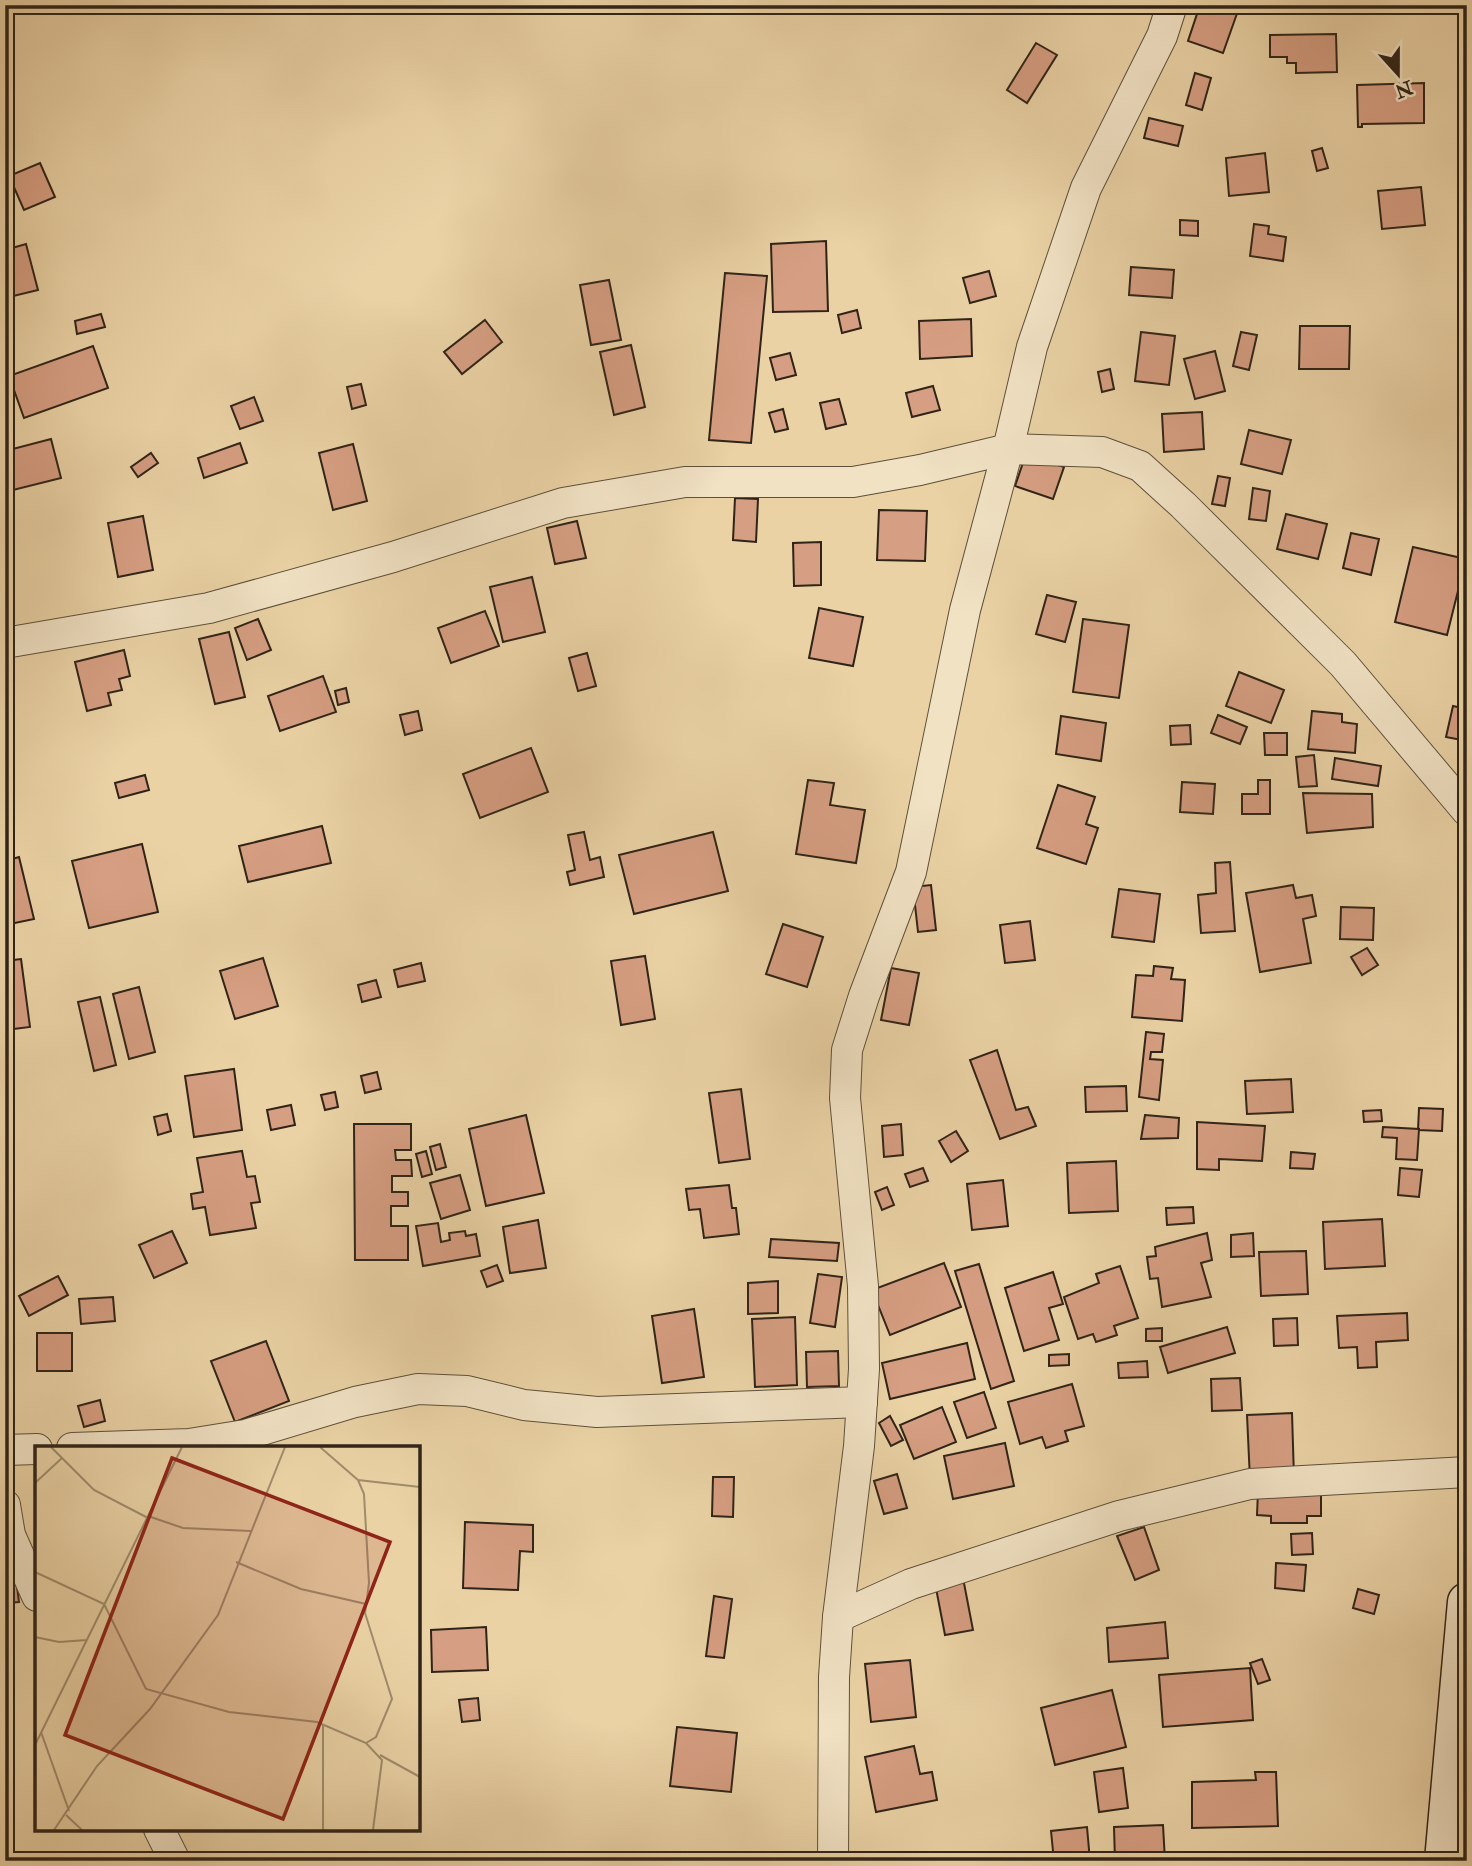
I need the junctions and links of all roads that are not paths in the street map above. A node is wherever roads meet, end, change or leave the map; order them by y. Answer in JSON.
{"nodes":[{"id":1,"x":1172,"y":5,"type":"edge"},
{"id":2,"x":1008,"y":449,"type":"junction"},
{"id":3,"x":5,"y":643,"type":"edge"},
{"id":4,"x":1467,"y":811,"type":"edge"},
{"id":5,"x":862,"y":1402,"type":"junction"},
{"id":6,"x":130,"y":1446,"type":"edge"},
{"id":7,"x":35,"y":1449,"type":"edge"},
{"id":8,"x":5,"y":1450,"type":"edge"},
{"id":9,"x":1467,"y":1472,"type":"edge"},
{"id":10,"x":5,"y":1505,"type":"edge"},
{"id":11,"x":35,"y":1591,"type":"edge"},
{"id":12,"x":1467,"y":1602,"type":"edge"},
{"id":13,"x":838,"y":1617,"type":"junction"},
{"id":14,"x":160,"y":1831,"type":"edge"},
{"id":15,"x":175,"y":1861,"type":"edge"},
{"id":16,"x":833,"y":1861,"type":"edge"},
{"id":17,"x":1444,"y":1861,"type":"edge"}],
"edges":[{"from":1,"to":2,"type":"street"},
{"from":2,"to":3,"type":"street"},
{"from":2,"to":4,"type":"street"},
{"from":2,"to":5,"type":"street"},
{"from":5,"to":6,"type":"street"},
{"from":5,"to":13,"type":"street"},
{"from":7,"to":8,"type":"street"},
{"from":9,"to":13,"type":"street"},
{"from":10,"to":11,"type":"street"},
{"from":12,"to":17,"type":"main road"},
{"from":13,"to":16,"type":"street"},
{"from":14,"to":15,"type":"street"}]}
